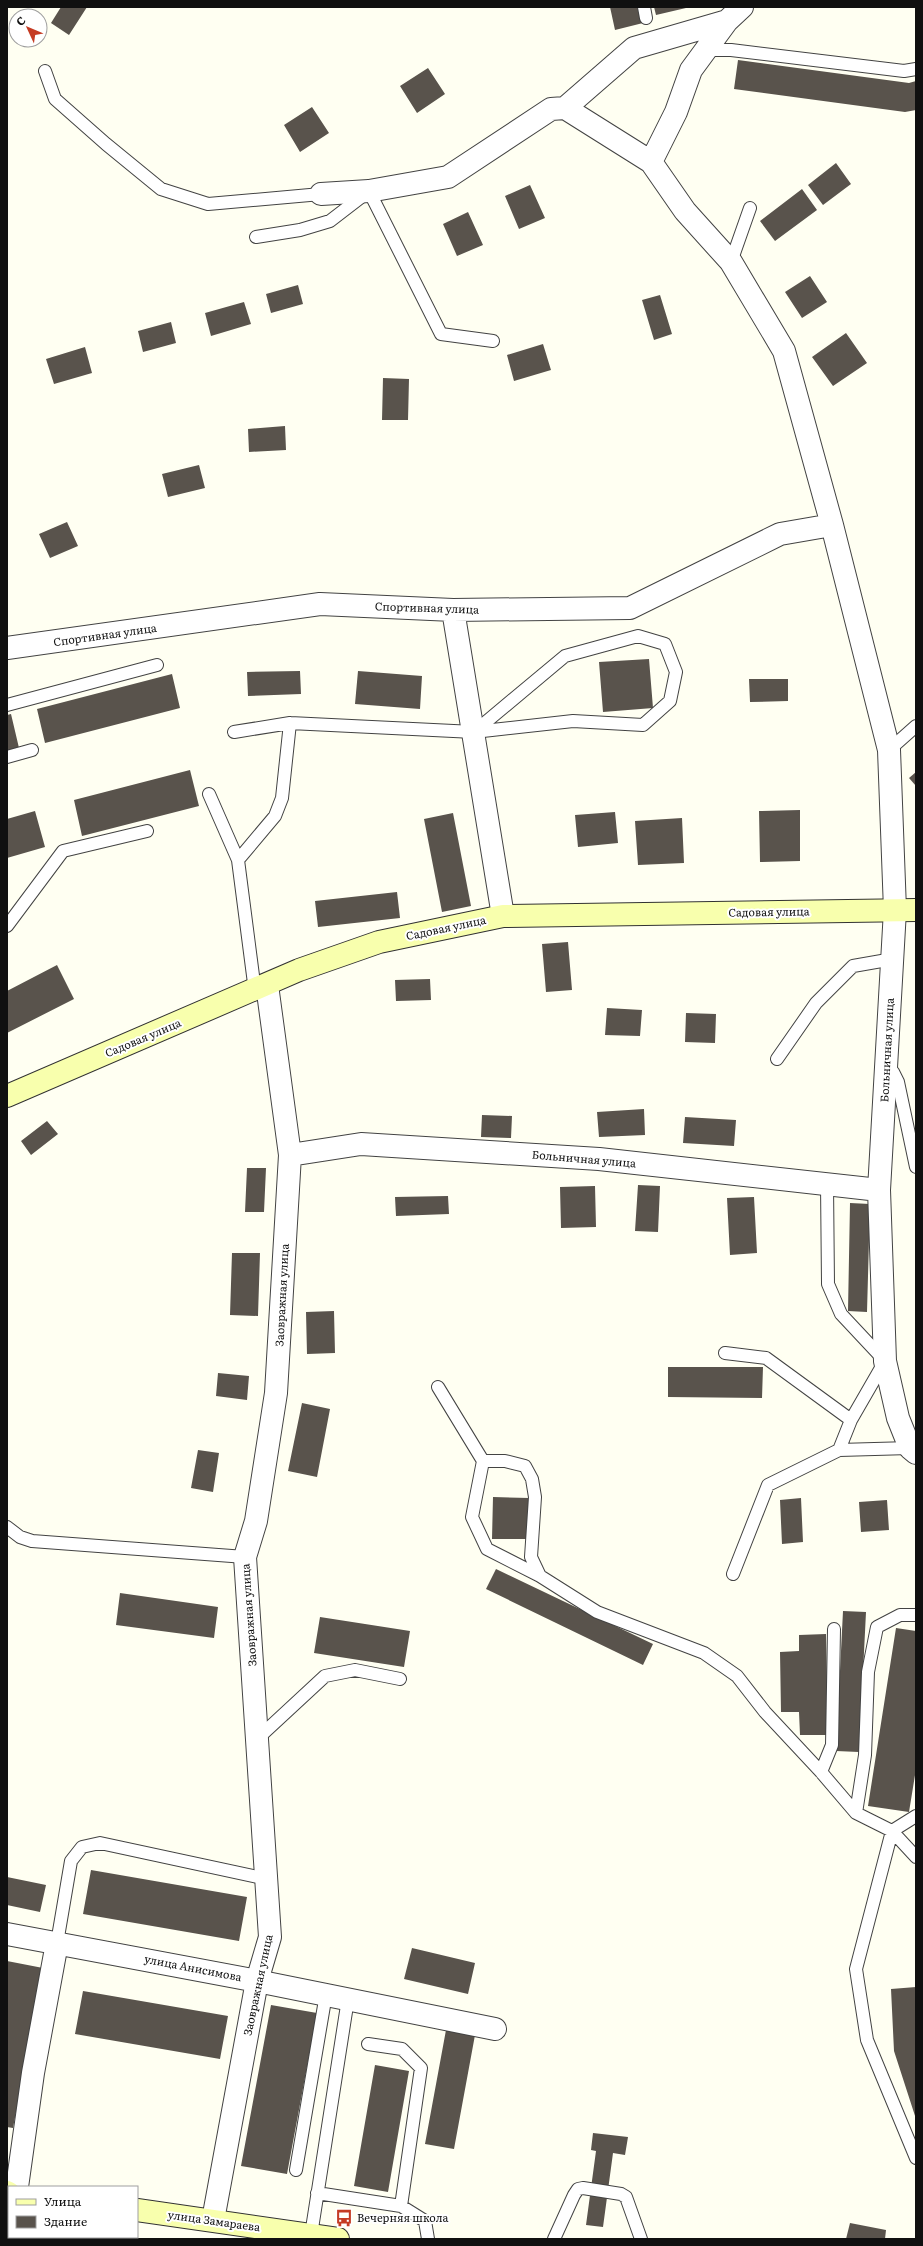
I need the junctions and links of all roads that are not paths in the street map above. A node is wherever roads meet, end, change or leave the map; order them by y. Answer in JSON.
{"nodes":[{"id":1,"x":735,"y":14,"type":"edge"},
{"id":2,"x":707,"y":50,"type":"junction"},
{"id":3,"x":916,"y":69,"type":"edge"},
{"id":4,"x":45,"y":71,"type":"dead end"},
{"id":5,"x":565,"y":108,"type":"junction"},
{"id":6,"x":651,"y":162,"type":"junction"},
{"id":7,"x":369,"y":191,"type":"junction"},
{"id":8,"x":321,"y":194,"type":"joint"},
{"id":9,"x":750,"y":208,"type":"dead end"},
{"id":10,"x":256,"y":236,"type":"dead end"},
{"id":11,"x":731,"y":262,"type":"junction"},
{"id":12,"x":493,"y":341,"type":"dead end"},
{"id":13,"x":832,"y":525,"type":"junction"},
{"id":14,"x":453,"y":610,"type":"junction"},
{"id":15,"x":7,"y":648,"type":"edge"},
{"id":16,"x":157,"y":665,"type":"dead end"},
{"id":17,"x":7,"y":705,"type":"edge"},
{"id":18,"x":290,"y":723,"type":"junction"},
{"id":19,"x":916,"y":726,"type":"edge"},
{"id":20,"x":234,"y":732,"type":"dead end"},
{"id":21,"x":474,"y":732,"type":"junction"},
{"id":22,"x":32,"y":750,"type":"dead end"},
{"id":23,"x":889,"y":750,"type":"junction"},
{"id":24,"x":7,"y":757,"type":"edge"},
{"id":25,"x":209,"y":794,"type":"dead end"},
{"id":26,"x":147,"y":832,"type":"dead end"},
{"id":27,"x":238,"y":860,"type":"junction"},
{"id":28,"x":906,"y":910,"type":"edge"},
{"id":29,"x":503,"y":916,"type":"junction"},
{"id":30,"x":7,"y":926,"type":"edge"},
{"id":31,"x":892,"y":959,"type":"junction"},
{"id":32,"x":261,"y":988,"type":"junction"},
{"id":33,"x":777,"y":1059,"type":"dead end"},
{"id":34,"x":887,"y":1068,"type":"junction"},
{"id":35,"x":7,"y":1096,"type":"edge"},
{"id":36,"x":290,"y":1155,"type":"junction"},
{"id":37,"x":916,"y":1167,"type":"edge"},
{"id":38,"x":827,"y":1184,"type":"junction"},
{"id":39,"x":879,"y":1190,"type":"junction"},
{"id":40,"x":725,"y":1353,"type":"dead end"},
{"id":41,"x":885,"y":1361,"type":"junction"},
{"id":42,"x":438,"y":1387,"type":"dead end"},
{"id":43,"x":851,"y":1420,"type":"junction"},
{"id":44,"x":839,"y":1450,"type":"junction"},
{"id":45,"x":913,"y":1451,"type":"edge"},
{"id":46,"x":483,"y":1461,"type":"junction"},
{"id":47,"x":7,"y":1528,"type":"edge"},
{"id":48,"x":245,"y":1557,"type":"junction"},
{"id":49,"x":733,"y":1574,"type":"dead end"},
{"id":50,"x":540,"y":1576,"type":"junction"},
{"id":51,"x":916,"y":1615,"type":"edge"},
{"id":52,"x":834,"y":1629,"type":"dead end"},
{"id":53,"x":400,"y":1679,"type":"dead end"},
{"id":54,"x":257,"y":1739,"type":"junction"},
{"id":55,"x":821,"y":1772,"type":"junction"},
{"id":56,"x":856,"y":1812,"type":"junction"},
{"id":57,"x":916,"y":1816,"type":"edge"},
{"id":58,"x":892,"y":1831,"type":"junction"},
{"id":59,"x":916,"y":1857,"type":"edge"},
{"id":60,"x":267,"y":1879,"type":"junction"},
{"id":61,"x":7,"y":1934,"type":"edge"},
{"id":62,"x":57,"y":1943,"type":"junction"},
{"id":63,"x":257,"y":1981,"type":"junction"},
{"id":64,"x":326,"y":1994,"type":"junction"},
{"id":65,"x":348,"y":1999,"type":"junction"},
{"id":66,"x":496,"y":2028,"type":"dead end"},
{"id":67,"x":368,"y":2044,"type":"dead end"},
{"id":68,"x":916,"y":2158,"type":"edge"},
{"id":69,"x":296,"y":2170,"type":"dead end"},
{"id":70,"x":17,"y":2186,"type":"edge"},
{"id":71,"x":318,"y":2193,"type":"junction"},
{"id":72,"x":401,"y":2206,"type":"junction"},
{"id":73,"x":138,"y":2210,"type":"edge"},
{"id":74,"x":213,"y":2220,"type":"junction"},
{"id":75,"x":311,"y":2235,"type":"junction"},
{"id":76,"x":338,"y":2239,"type":"edge"},
{"id":77,"x":428,"y":2239,"type":"edge"},
{"id":78,"x":554,"y":2239,"type":"edge"},
{"id":79,"x":641,"y":2239,"type":"edge"}],
"edges":[{"from":1,"to":2,"type":"street"},
{"from":1,"to":5,"type":"street"},
{"from":2,"to":3,"type":"lane"},
{"from":2,"to":6,"type":"street"},
{"from":4,"to":8,"type":"lane"},
{"from":5,"to":6,"type":"street"},
{"from":5,"to":7,"type":"street"},
{"from":6,"to":11,"type":"street","name":"Больничная улица"},
{"from":7,"to":8,"type":"street"},
{"from":7,"to":10,"type":"lane"},
{"from":7,"to":12,"type":"lane"},
{"from":9,"to":11,"type":"lane"},
{"from":11,"to":13,"type":"street","name":"Больничная улица"},
{"from":13,"to":14,"type":"street","name":"Спортивная улица"},
{"from":13,"to":23,"type":"street","name":"Больничная улица"},
{"from":14,"to":15,"type":"street","name":"Спортивная улица"},
{"from":14,"to":21,"type":"street"},
{"from":16,"to":17,"type":"lane"},
{"from":18,"to":20,"type":"lane"},
{"from":18,"to":21,"type":"lane"},
{"from":18,"to":27,"type":"lane"},
{"from":19,"to":23,"type":"lane"},
{"from":21,"to":21,"type":"lane"},
{"from":21,"to":29,"type":"street"},
{"from":22,"to":24,"type":"lane"},
{"from":23,"to":28,"type":"street","name":"Больничная улица"},
{"from":25,"to":27,"type":"lane"},
{"from":26,"to":30,"type":"lane"},
{"from":27,"to":32,"type":"lane"},
{"from":28,"to":29,"type":"street","name":"Садовая улица"},
{"from":28,"to":31,"type":"street","name":"Больничная улица"},
{"from":29,"to":32,"type":"street","name":"Садовая улица"},
{"from":31,"to":33,"type":"lane"},
{"from":31,"to":34,"type":"street","name":"Больничная улица"},
{"from":32,"to":35,"type":"street","name":"Садовая улица"},
{"from":32,"to":36,"type":"street","name":"Заовражная улица"},
{"from":34,"to":37,"type":"lane"},
{"from":34,"to":39,"type":"street","name":"Больничная улица"},
{"from":36,"to":38,"type":"street","name":"Больничная улица"},
{"from":36,"to":48,"type":"street","name":"Заовражная улица"},
{"from":38,"to":39,"type":"street","name":"Больничная улица"},
{"from":38,"to":41,"type":"lane"},
{"from":39,"to":41,"type":"street","name":"Больничная улица"},
{"from":40,"to":43,"type":"lane"},
{"from":41,"to":43,"type":"lane"},
{"from":41,"to":45,"type":"street","name":"Больничная улица"},
{"from":42,"to":46,"type":"lane"},
{"from":43,"to":44,"type":"lane"},
{"from":44,"to":45,"type":"lane"},
{"from":44,"to":49,"type":"lane"},
{"from":46,"to":50,"type":"lane"},
{"from":46,"to":50,"type":"lane"},
{"from":47,"to":48,"type":"lane"},
{"from":48,"to":54,"type":"street","name":"Заовражная улица"},
{"from":50,"to":55,"type":"lane"},
{"from":51,"to":56,"type":"lane"},
{"from":52,"to":55,"type":"lane"},
{"from":53,"to":54,"type":"lane"},
{"from":54,"to":60,"type":"street","name":"Заовражная улица"},
{"from":55,"to":56,"type":"lane"},
{"from":56,"to":58,"type":"lane"},
{"from":57,"to":58,"type":"lane"},
{"from":58,"to":59,"type":"lane"},
{"from":58,"to":68,"type":"lane"},
{"from":60,"to":62,"type":"lane"},
{"from":60,"to":63,"type":"street","name":"Заовражная улица"},
{"from":61,"to":62,"type":"street","name":"улица Анисимова"},
{"from":62,"to":63,"type":"street","name":"улица Анисимова"},
{"from":62,"to":70,"type":"street"},
{"from":63,"to":64,"type":"street","name":"улица Анисимова"},
{"from":63,"to":74,"type":"street","name":"Заовражная улица"},
{"from":64,"to":65,"type":"street","name":"улица Анисимова"},
{"from":64,"to":69,"type":"lane"},
{"from":65,"to":66,"type":"street","name":"улица Анисимова"},
{"from":65,"to":71,"type":"lane"},
{"from":67,"to":72,"type":"lane"},
{"from":71,"to":72,"type":"lane"},
{"from":71,"to":75,"type":"lane"},
{"from":72,"to":77,"type":"lane"},
{"from":73,"to":74,"type":"street","name":"улица Замараева"},
{"from":74,"to":75,"type":"street","name":"улица Замараева"},
{"from":75,"to":76,"type":"street","name":"улица Замараева"},
{"from":78,"to":79,"type":"lane"}]}
